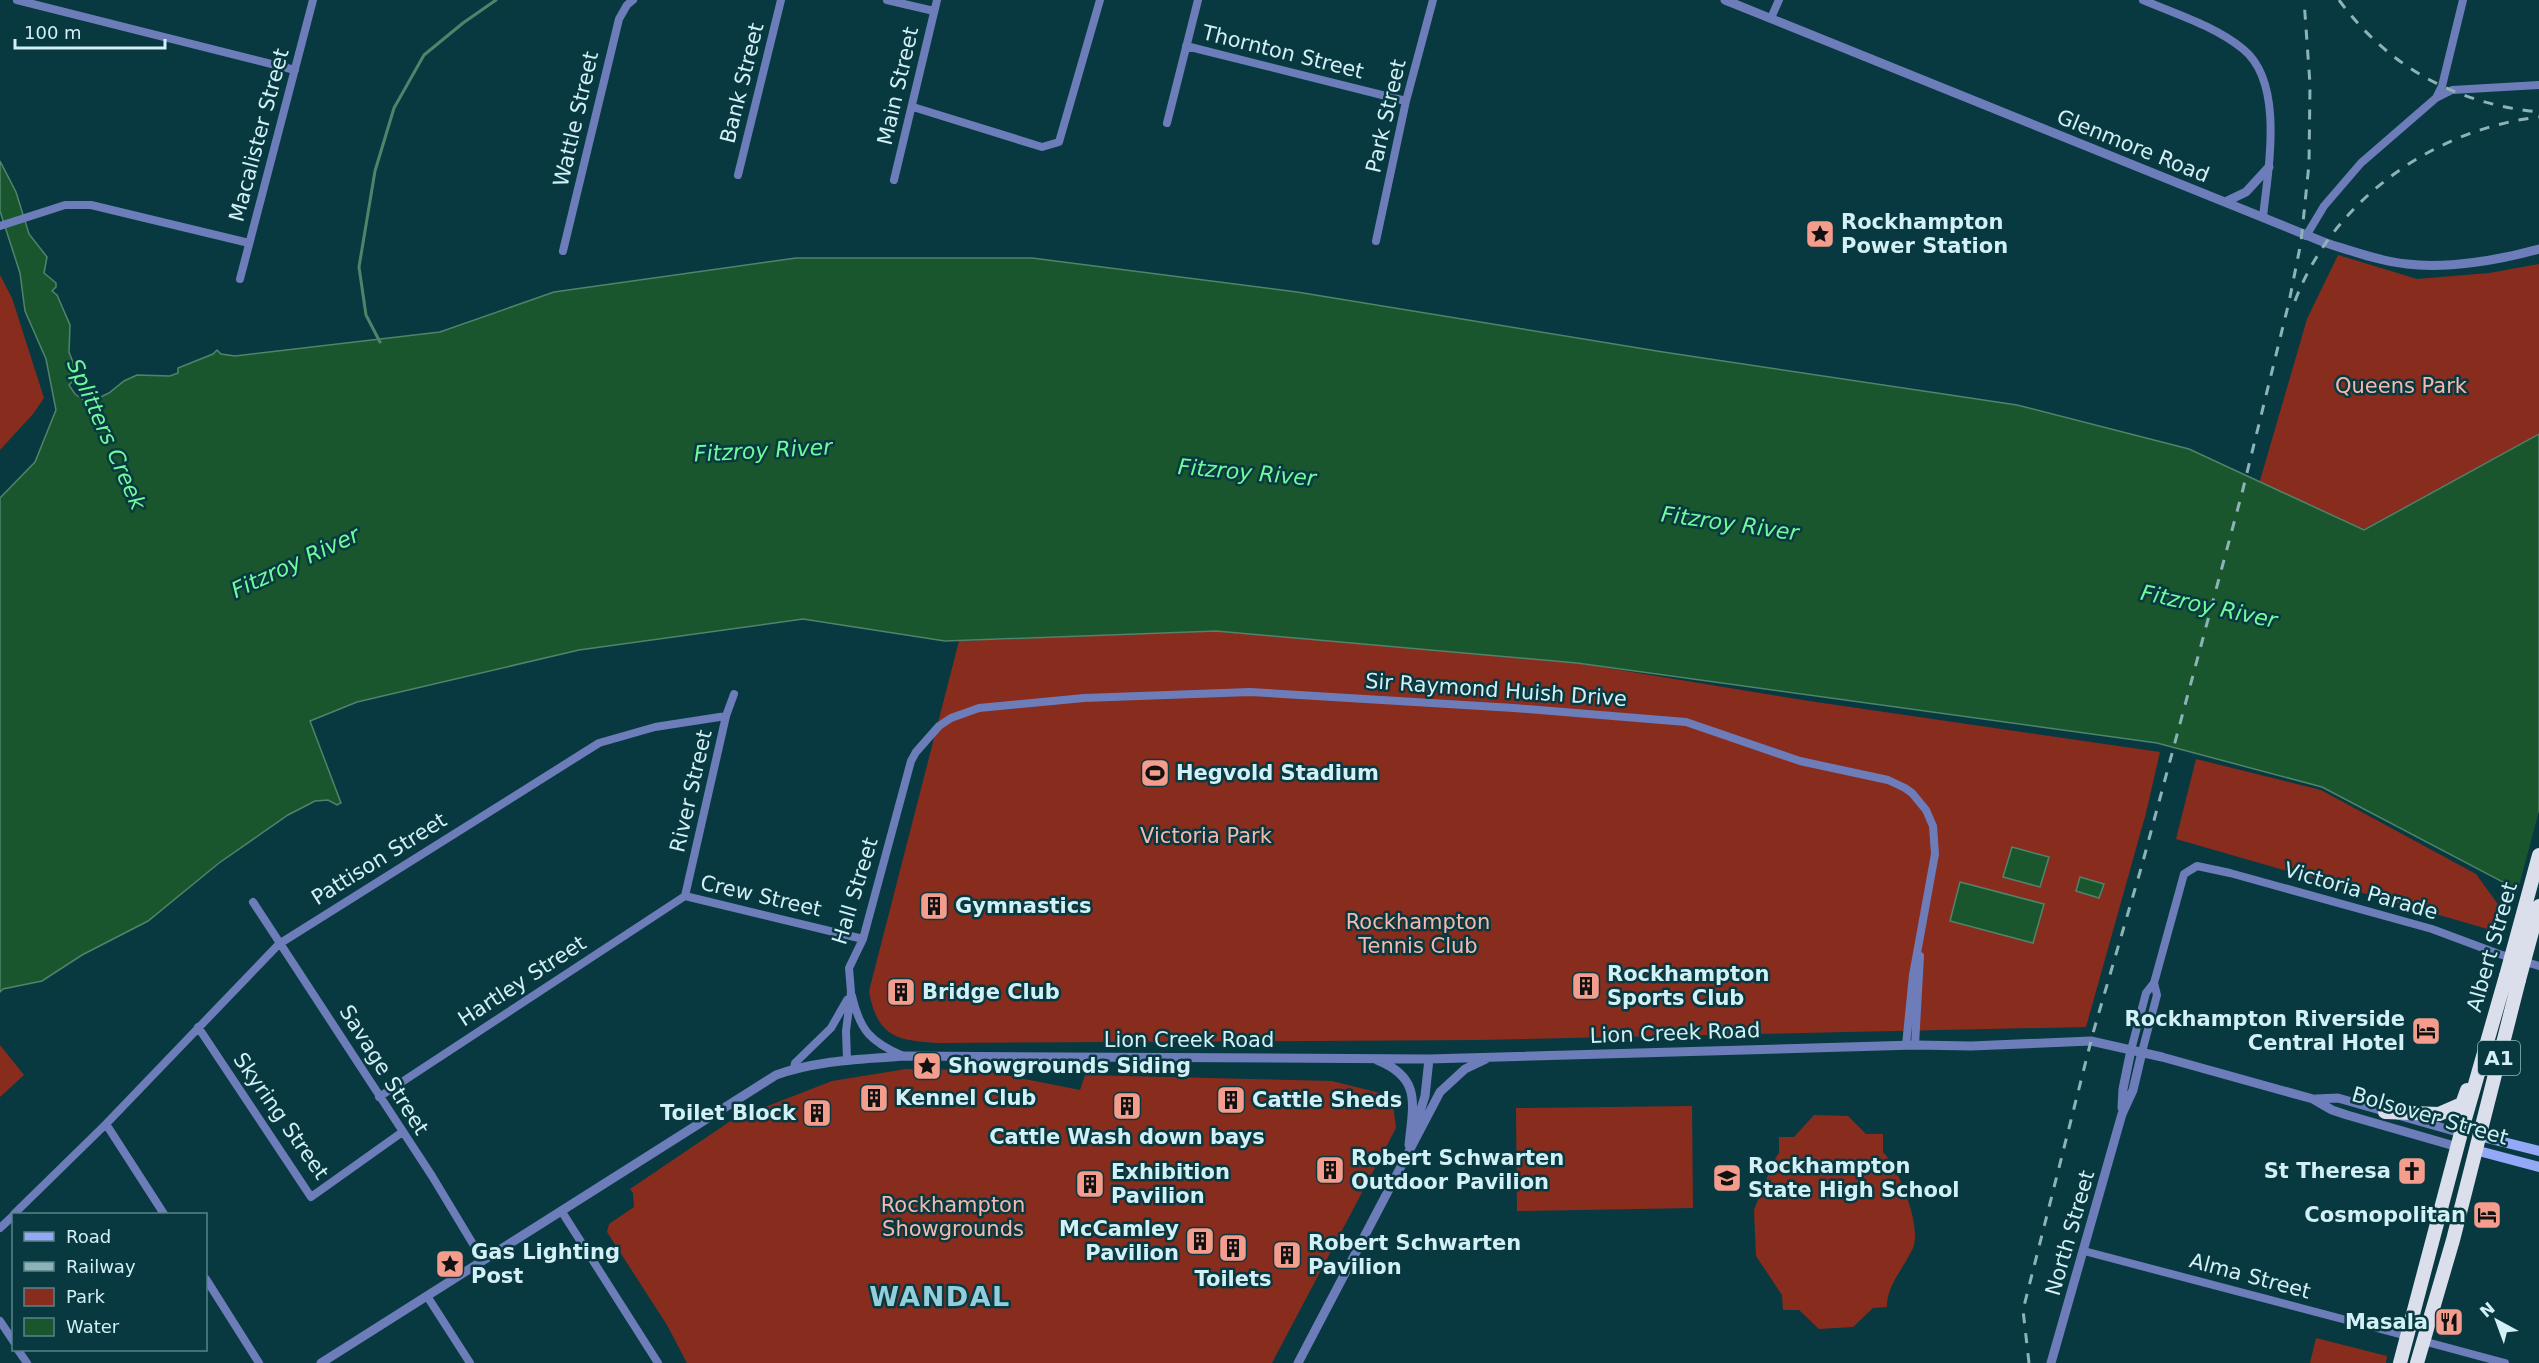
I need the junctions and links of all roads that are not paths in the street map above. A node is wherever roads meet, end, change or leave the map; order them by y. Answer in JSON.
{"nodes":[{"id":1,"x":17,"y":0,"type":"edge"},
{"id":2,"x":313,"y":0,"type":"edge"},
{"id":3,"x":633,"y":0,"type":"edge"},
{"id":4,"x":781,"y":0,"type":"edge"},
{"id":5,"x":887,"y":0,"type":"edge"},
{"id":6,"x":937,"y":0,"type":"edge"},
{"id":7,"x":1100,"y":0,"type":"edge"},
{"id":8,"x":1198,"y":0,"type":"edge"},
{"id":9,"x":1433,"y":0,"type":"edge"},
{"id":10,"x":1725,"y":0,"type":"edge"},
{"id":11,"x":1779,"y":0,"type":"edge"},
{"id":12,"x":2143,"y":0,"type":"edge"},
{"id":13,"x":2463,"y":0,"type":"edge"},
{"id":14,"x":934,"y":11,"type":"junction"},
{"id":15,"x":1772,"y":18,"type":"junction"},
{"id":16,"x":1186,"y":46,"type":"junction"},
{"id":17,"x":295,"y":70,"type":"junction"},
{"id":18,"x":2539,"y":86,"type":"edge"},
{"id":19,"x":2436,"y":98,"type":"junction"},
{"id":20,"x":1406,"y":101,"type":"junction"},
{"id":21,"x":913,"y":106,"type":"junction"},
{"id":22,"x":1167,"y":123,"type":"dead end"},
{"id":23,"x":2269,"y":167,"type":"junction"},
{"id":24,"x":738,"y":175,"type":"dead end"},
{"id":25,"x":894,"y":180,"type":"dead end"},
{"id":26,"x":2225,"y":202,"type":"junction"},
{"id":27,"x":2263,"y":217,"type":"junction"},
{"id":28,"x":0,"y":226,"type":"edge"},
{"id":29,"x":2306,"y":236,"type":"junction"},
{"id":30,"x":1376,"y":241,"type":"dead end"},
{"id":31,"x":249,"y":243,"type":"junction"},
{"id":32,"x":2539,"y":249,"type":"edge"},
{"id":33,"x":563,"y":251,"type":"dead end"},
{"id":34,"x":240,"y":279,"type":"dead end"},
{"id":35,"x":734,"y":694,"type":"dead end"},
{"id":36,"x":726,"y":716,"type":"junction"},
{"id":37,"x":927,"y":738,"type":"joint"},
{"id":38,"x":2539,"y":855,"type":"edge"},
{"id":39,"x":2180,"y":886,"type":"joint"},
{"id":40,"x":685,"y":896,"type":"junction"},
{"id":41,"x":253,"y":902,"type":"dead end"},
{"id":42,"x":2539,"y":906,"type":"edge"},
{"id":43,"x":863,"y":939,"type":"junction"},
{"id":44,"x":279,"y":944,"type":"junction"},
{"id":45,"x":2539,"y":966,"type":"edge"},
{"id":46,"x":2513,"y":978,"type":"junction"},
{"id":47,"x":2154,"y":982,"type":"junction"},
{"id":48,"x":851,"y":992,"type":"junction"},
{"id":49,"x":198,"y":1027,"type":"junction"},
{"id":50,"x":2486,"y":1041,"type":"junction"},
{"id":51,"x":1910,"y":1045,"type":"junction"},
{"id":52,"x":2131,"y":1050,"type":"junction"},
{"id":53,"x":2142,"y":1052,"type":"junction"},
{"id":54,"x":903,"y":1056,"type":"junction"},
{"id":55,"x":1492,"y":1056,"type":"junction"},
{"id":56,"x":1371,"y":1058,"type":"junction"},
{"id":57,"x":1429,"y":1059,"type":"junction"},
{"id":58,"x":847,"y":1060,"type":"junction"},
{"id":59,"x":794,"y":1068,"type":"junction"},
{"id":60,"x":379,"y":1096,"type":"junction"},
{"id":61,"x":2313,"y":1099,"type":"junction"},
{"id":62,"x":2385,"y":1112,"type":"junction"},
{"id":63,"x":2122,"y":1113,"type":"junction"},
{"id":64,"x":106,"y":1124,"type":"junction"},
{"id":65,"x":401,"y":1133,"type":"junction"},
{"id":66,"x":2479,"y":1136,"type":"junction"},
{"id":67,"x":2459,"y":1140,"type":"junction"},
{"id":68,"x":2475,"y":1150,"type":"junction"},
{"id":69,"x":1408,"y":1151,"type":"junction"},
{"id":70,"x":2539,"y":1151,"type":"edge"},
{"id":71,"x":2539,"y":1167,"type":"edge"},
{"id":72,"x":562,"y":1212,"type":"junction"},
{"id":73,"x":16,"y":1213,"type":"edge"},
{"id":74,"x":163,"y":1213,"type":"edge"},
{"id":75,"x":12,"y":1217,"type":"edge"},
{"id":76,"x":0,"y":1228,"type":"edge"},
{"id":77,"x":2084,"y":1251,"type":"junction"},
{"id":78,"x":482,"y":1259,"type":"junction"},
{"id":79,"x":207,"y":1281,"type":"edge"},
{"id":80,"x":427,"y":1296,"type":"junction"},
{"id":81,"x":0,"y":1321,"type":"edge"},
{"id":82,"x":2407,"y":1336,"type":"junction"},
{"id":83,"x":12,"y":1339,"type":"edge"},
{"id":84,"x":2423,"y":1341,"type":"junction"},
{"id":85,"x":260,"y":1363,"type":"edge"},
{"id":86,"x":321,"y":1363,"type":"edge"},
{"id":87,"x":470,"y":1363,"type":"edge"},
{"id":88,"x":658,"y":1363,"type":"edge"},
{"id":89,"x":1298,"y":1363,"type":"edge"},
{"id":90,"x":2051,"y":1363,"type":"edge"},
{"id":91,"x":2400,"y":1363,"type":"edge"},
{"id":92,"x":2417,"y":1363,"type":"edge"},
{"id":93,"x":2505,"y":1363,"type":"edge"}],
"edges":[{"from":1,"to":17,"type":"street"},
{"from":2,"to":17,"type":"street","name":"Macalister Street"},
{"from":3,"to":33,"type":"street","name":"Wattle Street"},
{"from":4,"to":24,"type":"street","name":"Bank Street"},
{"from":5,"to":14,"type":"street"},
{"from":6,"to":14,"type":"street","name":"Main Street"},
{"from":7,"to":21,"type":"street"},
{"from":8,"to":16,"type":"street"},
{"from":9,"to":20,"type":"street","name":"Park Street"},
{"from":10,"to":15,"type":"street","name":"Glenmore Road"},
{"from":11,"to":15,"type":"street"},
{"from":12,"to":23,"type":"street"},
{"from":13,"to":19,"type":"street"},
{"from":14,"to":21,"type":"street","name":"Main Street"},
{"from":15,"to":26,"type":"street","name":"Glenmore Road"},
{"from":16,"to":20,"type":"street","name":"Thornton Street"},
{"from":16,"to":22,"type":"street"},
{"from":17,"to":31,"type":"street","name":"Macalister Street"},
{"from":18,"to":19,"type":"street"},
{"from":19,"to":29,"type":"street"},
{"from":20,"to":30,"type":"street","name":"Park Street"},
{"from":21,"to":25,"type":"street","name":"Main Street"},
{"from":23,"to":26,"type":"street"},
{"from":23,"to":27,"type":"street"},
{"from":26,"to":27,"type":"street","name":"Glenmore Road"},
{"from":27,"to":29,"type":"street","name":"Glenmore Road"},
{"from":28,"to":31,"type":"street"},
{"from":29,"to":32,"type":"street","name":"Glenmore Road"},
{"from":31,"to":34,"type":"street","name":"Macalister Street"},
{"from":35,"to":36,"type":"street","name":"River Street"},
{"from":36,"to":40,"type":"street","name":"River Street"},
{"from":36,"to":44,"type":"street","name":"Pattison Street"},
{"from":37,"to":43,"type":"street","name":"Hall Street"},
{"from":37,"to":51,"type":"street","name":"Sir Raymond Huish Drive"},
{"from":38,"to":46,"type":"highway","name":"Albert Street","number":"A1","bridge":true},
{"from":39,"to":45,"type":"street","name":"Victoria Parade"},
{"from":39,"to":47,"type":"street","name":"North Street"},
{"from":40,"to":43,"type":"street","name":"Crew Street"},
{"from":40,"to":60,"type":"street","name":"Hartley Street"},
{"from":41,"to":44,"type":"street","name":"Savage Street"},
{"from":42,"to":46,"type":"highway","name":"Albert Street","number":"A1","bridge":true},
{"from":43,"to":48,"type":"street","name":"Hall Street"},
{"from":44,"to":49,"type":"street","name":"Pattison Street"},
{"from":44,"to":60,"type":"street","name":"Savage Street"},
{"from":46,"to":50,"type":"highway","name":"Albert Street","number":"A1"},
{"from":46,"to":66,"type":"highway","name":"Albert Street","number":"A1"},
{"from":47,"to":52,"type":"street","name":"North Street"},
{"from":47,"to":53,"type":"street","name":"North Street"},
{"from":48,"to":54,"type":"street"},
{"from":48,"to":58,"type":"street","name":"Hall Street"},
{"from":48,"to":59,"type":"street"},
{"from":49,"to":64,"type":"street","name":"Pattison Street"},
{"from":49,"to":65,"type":"street","name":"Skyring Street"},
{"from":50,"to":62,"type":"highway"},
{"from":50,"to":67,"type":"highway","name":"Albert Street","number":"A1"},
{"from":51,"to":52,"type":"street","name":"Lion Creek Road"},
{"from":51,"to":55,"type":"street","name":"Lion Creek Road"},
{"from":52,"to":53,"type":"street","name":"Lion Creek Road"},
{"from":52,"to":63,"type":"street","name":"North Street"},
{"from":53,"to":61,"type":"street","name":"Bolsover Street"},
{"from":53,"to":63,"type":"street","name":"North Street"},
{"from":54,"to":56,"type":"street","name":"Lion Creek Road"},
{"from":54,"to":58,"type":"street","name":"Lion Creek Road"},
{"from":55,"to":57,"type":"street","name":"Lion Creek Road"},
{"from":55,"to":69,"type":"street"},
{"from":56,"to":57,"type":"street","name":"Lion Creek Road"},
{"from":56,"to":69,"type":"street"},
{"from":57,"to":69,"type":"street"},
{"from":58,"to":59,"type":"street","name":"Lion Creek Road"},
{"from":59,"to":72,"type":"street","name":"Lion Creek Road"},
{"from":60,"to":65,"type":"street","name":"Savage Street"},
{"from":61,"to":62,"type":"street","name":"Bolsover Street"},
{"from":61,"to":67,"type":"street","name":"Bolsover Street"},
{"from":62,"to":67,"type":"street","name":"Bolsover Street"},
{"from":63,"to":77,"type":"street","name":"North Street"},
{"from":64,"to":73,"type":"street","name":"Pattison Street"},
{"from":64,"to":74,"type":"street"},
{"from":65,"to":78,"type":"street","name":"Savage Street"},
{"from":66,"to":67,"type":"highway","name":"Bolsover Street"},
{"from":66,"to":68,"type":"highway","name":"Albert Street","number":"A1"},
{"from":66,"to":70,"type":"main road","name":"Bolsover Street"},
{"from":67,"to":68,"type":"highway","name":"Bolsover Street"},
{"from":67,"to":82,"type":"highway","name":"Albert Street","number":"A1"},
{"from":68,"to":71,"type":"main road","name":"Bolsover Street"},
{"from":68,"to":84,"type":"highway","name":"Albert Street","number":"A1"},
{"from":69,"to":89,"type":"street"},
{"from":72,"to":78,"type":"street","name":"Lion Creek Road"},
{"from":72,"to":88,"type":"street"},
{"from":75,"to":76,"type":"street","name":"Pattison Street"},
{"from":77,"to":82,"type":"street","name":"Alma Street"},
{"from":77,"to":90,"type":"street","name":"North Street"},
{"from":78,"to":80,"type":"street","name":"Lion Creek Road"},
{"from":79,"to":85,"type":"street"},
{"from":80,"to":86,"type":"street","name":"Lion Creek Road"},
{"from":80,"to":87,"type":"street"},
{"from":81,"to":83,"type":"street"},
{"from":82,"to":91,"type":"highway","name":"Albert Street","number":"A1"},
{"from":84,"to":92,"type":"highway","name":"Albert Street","number":"A1"},
{"from":84,"to":93,"type":"street"}]}
